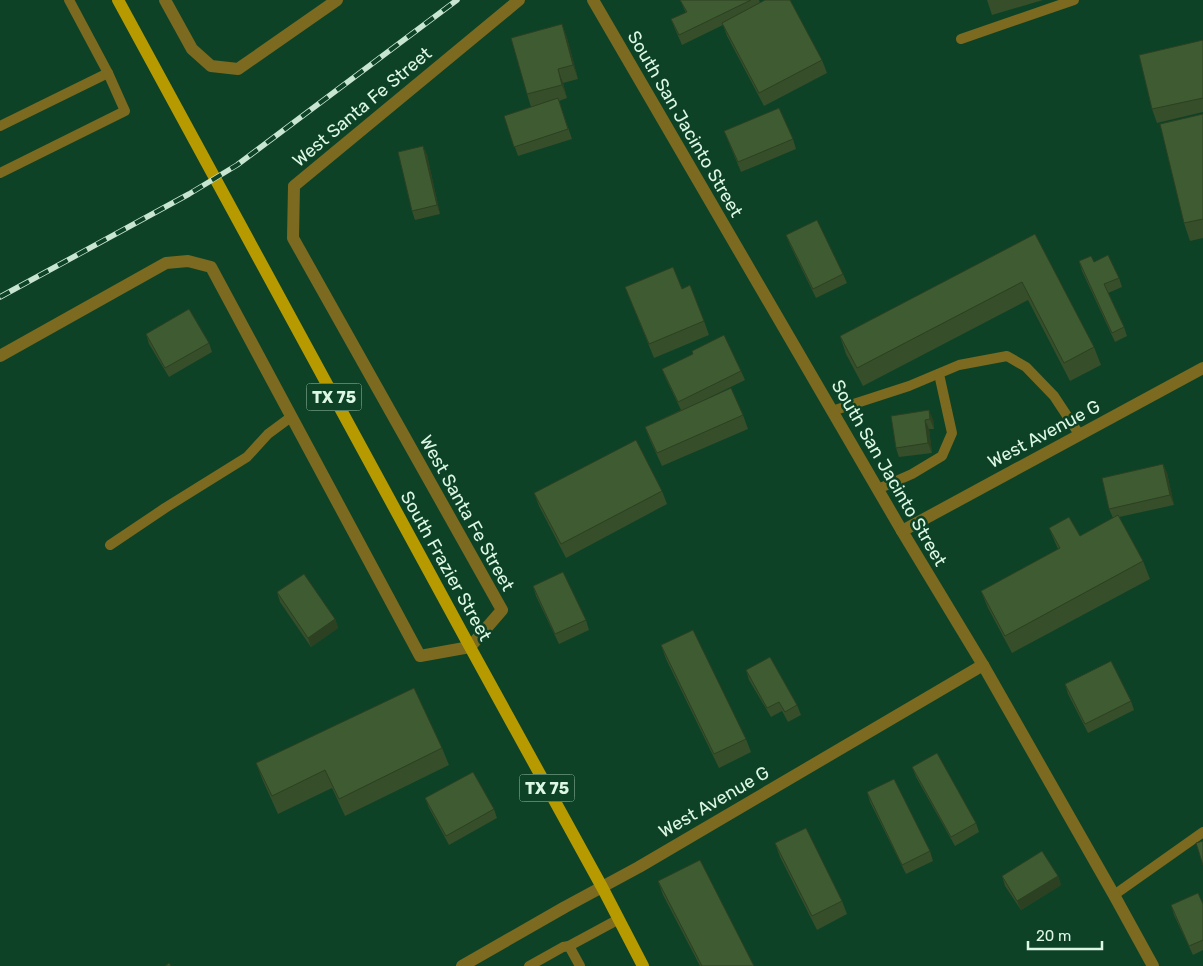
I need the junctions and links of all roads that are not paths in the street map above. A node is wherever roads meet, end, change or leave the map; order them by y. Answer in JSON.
{"nodes":[{"id":1,"x":69,"y":0,"type":"edge"},
{"id":2,"x":118,"y":0,"type":"edge"},
{"id":3,"x":164,"y":0,"type":"edge"},
{"id":4,"x":337,"y":0,"type":"edge"},
{"id":5,"x":519,"y":0,"type":"edge"},
{"id":6,"x":593,"y":0,"type":"edge"},
{"id":7,"x":1074,"y":0,"type":"edge"},
{"id":8,"x":961,"y":40,"type":"dead end"},
{"id":9,"x":108,"y":73,"type":"junction"},
{"id":10,"x":0,"y":126,"type":"edge"},
{"id":11,"x":0,"y":173,"type":"edge"},
{"id":12,"x":0,"y":356,"type":"edge"},
{"id":13,"x":1202,"y":370,"type":"edge"},
{"id":14,"x":939,"y":374,"type":"junction"},
{"id":15,"x":832,"y":411,"type":"junction"},
{"id":16,"x":291,"y":417,"type":"junction"},
{"id":17,"x":1079,"y":434,"type":"junction"},
{"id":18,"x":878,"y":489,"type":"junction"},
{"id":19,"x":902,"y":531,"type":"junction"},
{"id":20,"x":110,"y":545,"type":"dead end"},
{"id":21,"x":470,"y":647,"type":"junction"},
{"id":22,"x":983,"y":665,"type":"junction"},
{"id":23,"x":1203,"y":832,"type":"edge"},
{"id":24,"x":602,"y":887,"type":"junction"},
{"id":25,"x":1114,"y":895,"type":"junction"},
{"id":26,"x":619,"y":919,"type":"junction"},
{"id":27,"x":569,"y":946,"type":"junction"},
{"id":28,"x":462,"y":966,"type":"edge"},
{"id":29,"x":529,"y":966,"type":"edge"},
{"id":30,"x":580,"y":966,"type":"edge"},
{"id":31,"x":643,"y":966,"type":"edge"},
{"id":32,"x":1153,"y":966,"type":"edge"}],
"edges":[{"from":1,"to":9,"type":"lane"},
{"from":2,"to":21,"type":"main road","name":"South Frazier Street","number":"TX 75"},
{"from":3,"to":4,"type":"street"},
{"from":5,"to":21,"type":"street","name":"West Santa Fe Street"},
{"from":6,"to":15,"type":"street","name":"South San Jacinto Street"},
{"from":7,"to":8,"type":"lane"},
{"from":9,"to":10,"type":"lane"},
{"from":9,"to":11,"type":"lane"},
{"from":12,"to":16,"type":"street"},
{"from":13,"to":17,"type":"street","name":"West Avenue G"},
{"from":14,"to":15,"type":"lane"},
{"from":14,"to":17,"type":"lane"},
{"from":14,"to":18,"type":"lane"},
{"from":15,"to":18,"type":"street","name":"South San Jacinto Street"},
{"from":16,"to":20,"type":"lane"},
{"from":16,"to":21,"type":"street"},
{"from":17,"to":19,"type":"street","name":"West Avenue G"},
{"from":18,"to":19,"type":"street","name":"South San Jacinto Street"},
{"from":19,"to":22,"type":"street","name":"South San Jacinto Street"},
{"from":21,"to":24,"type":"main road","name":"South Frazier Street","number":"TX 75"},
{"from":22,"to":24,"type":"street","name":"West Avenue G"},
{"from":22,"to":25,"type":"street","name":"South San Jacinto Street"},
{"from":23,"to":25,"type":"lane"},
{"from":24,"to":26,"type":"main road","name":"South Frazier Street","number":"TX 75"},
{"from":24,"to":28,"type":"street","name":"West Avenue G"},
{"from":25,"to":32,"type":"street","name":"South San Jacinto Street"},
{"from":26,"to":27,"type":"lane"},
{"from":26,"to":31,"type":"main road","name":"South Frazier Street","number":"TX 75"},
{"from":27,"to":29,"type":"lane"},
{"from":27,"to":30,"type":"lane"}]}
